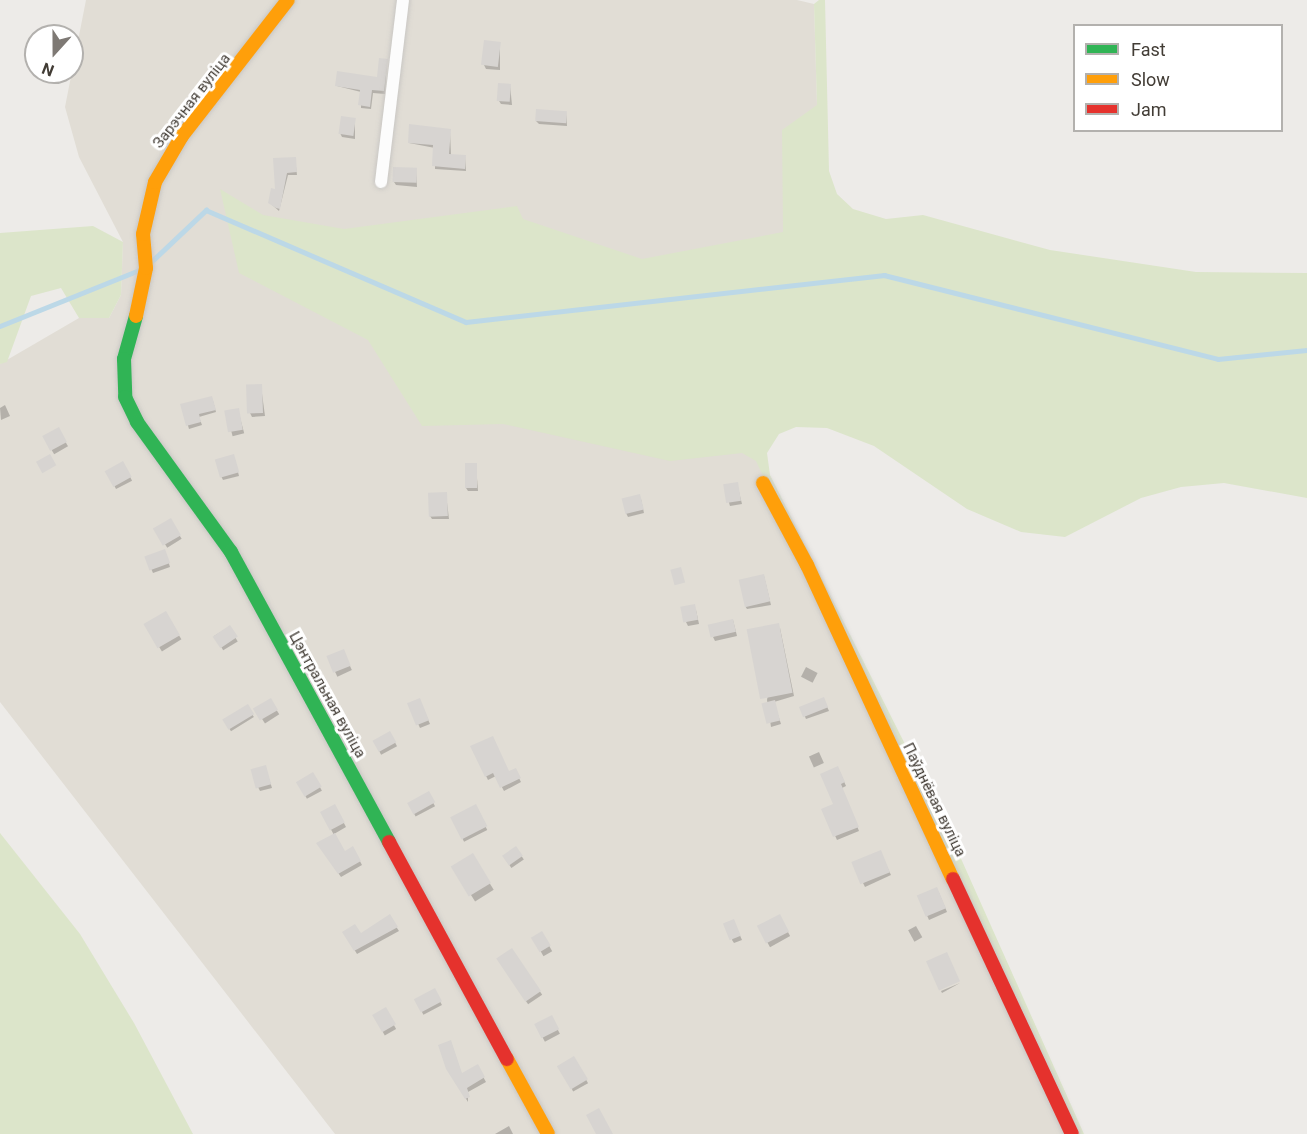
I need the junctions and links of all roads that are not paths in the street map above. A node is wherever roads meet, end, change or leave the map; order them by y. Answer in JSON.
{"nodes":[{"id":1,"x":288,"y":0,"type":"edge"},
{"id":2,"x":403,"y":0,"type":"edge"},
{"id":3,"x":381,"y":182,"type":"dead end"},
{"id":4,"x":146,"y":267,"type":"joint"},
{"id":5,"x":763,"y":483,"type":"dead end"},
{"id":6,"x":548,"y":1134,"type":"edge"},
{"id":7,"x":1072,"y":1134,"type":"edge"}],
"edges":[{"from":1,"to":4,"type":"street","name":"Зарэчная вуліца"},
{"from":2,"to":3,"type":"street"},
{"from":4,"to":6,"type":"street","name":"Цэнтральная вуліца"},
{"from":5,"to":7,"type":"street","name":"Паўднёвая вуліца"}]}
